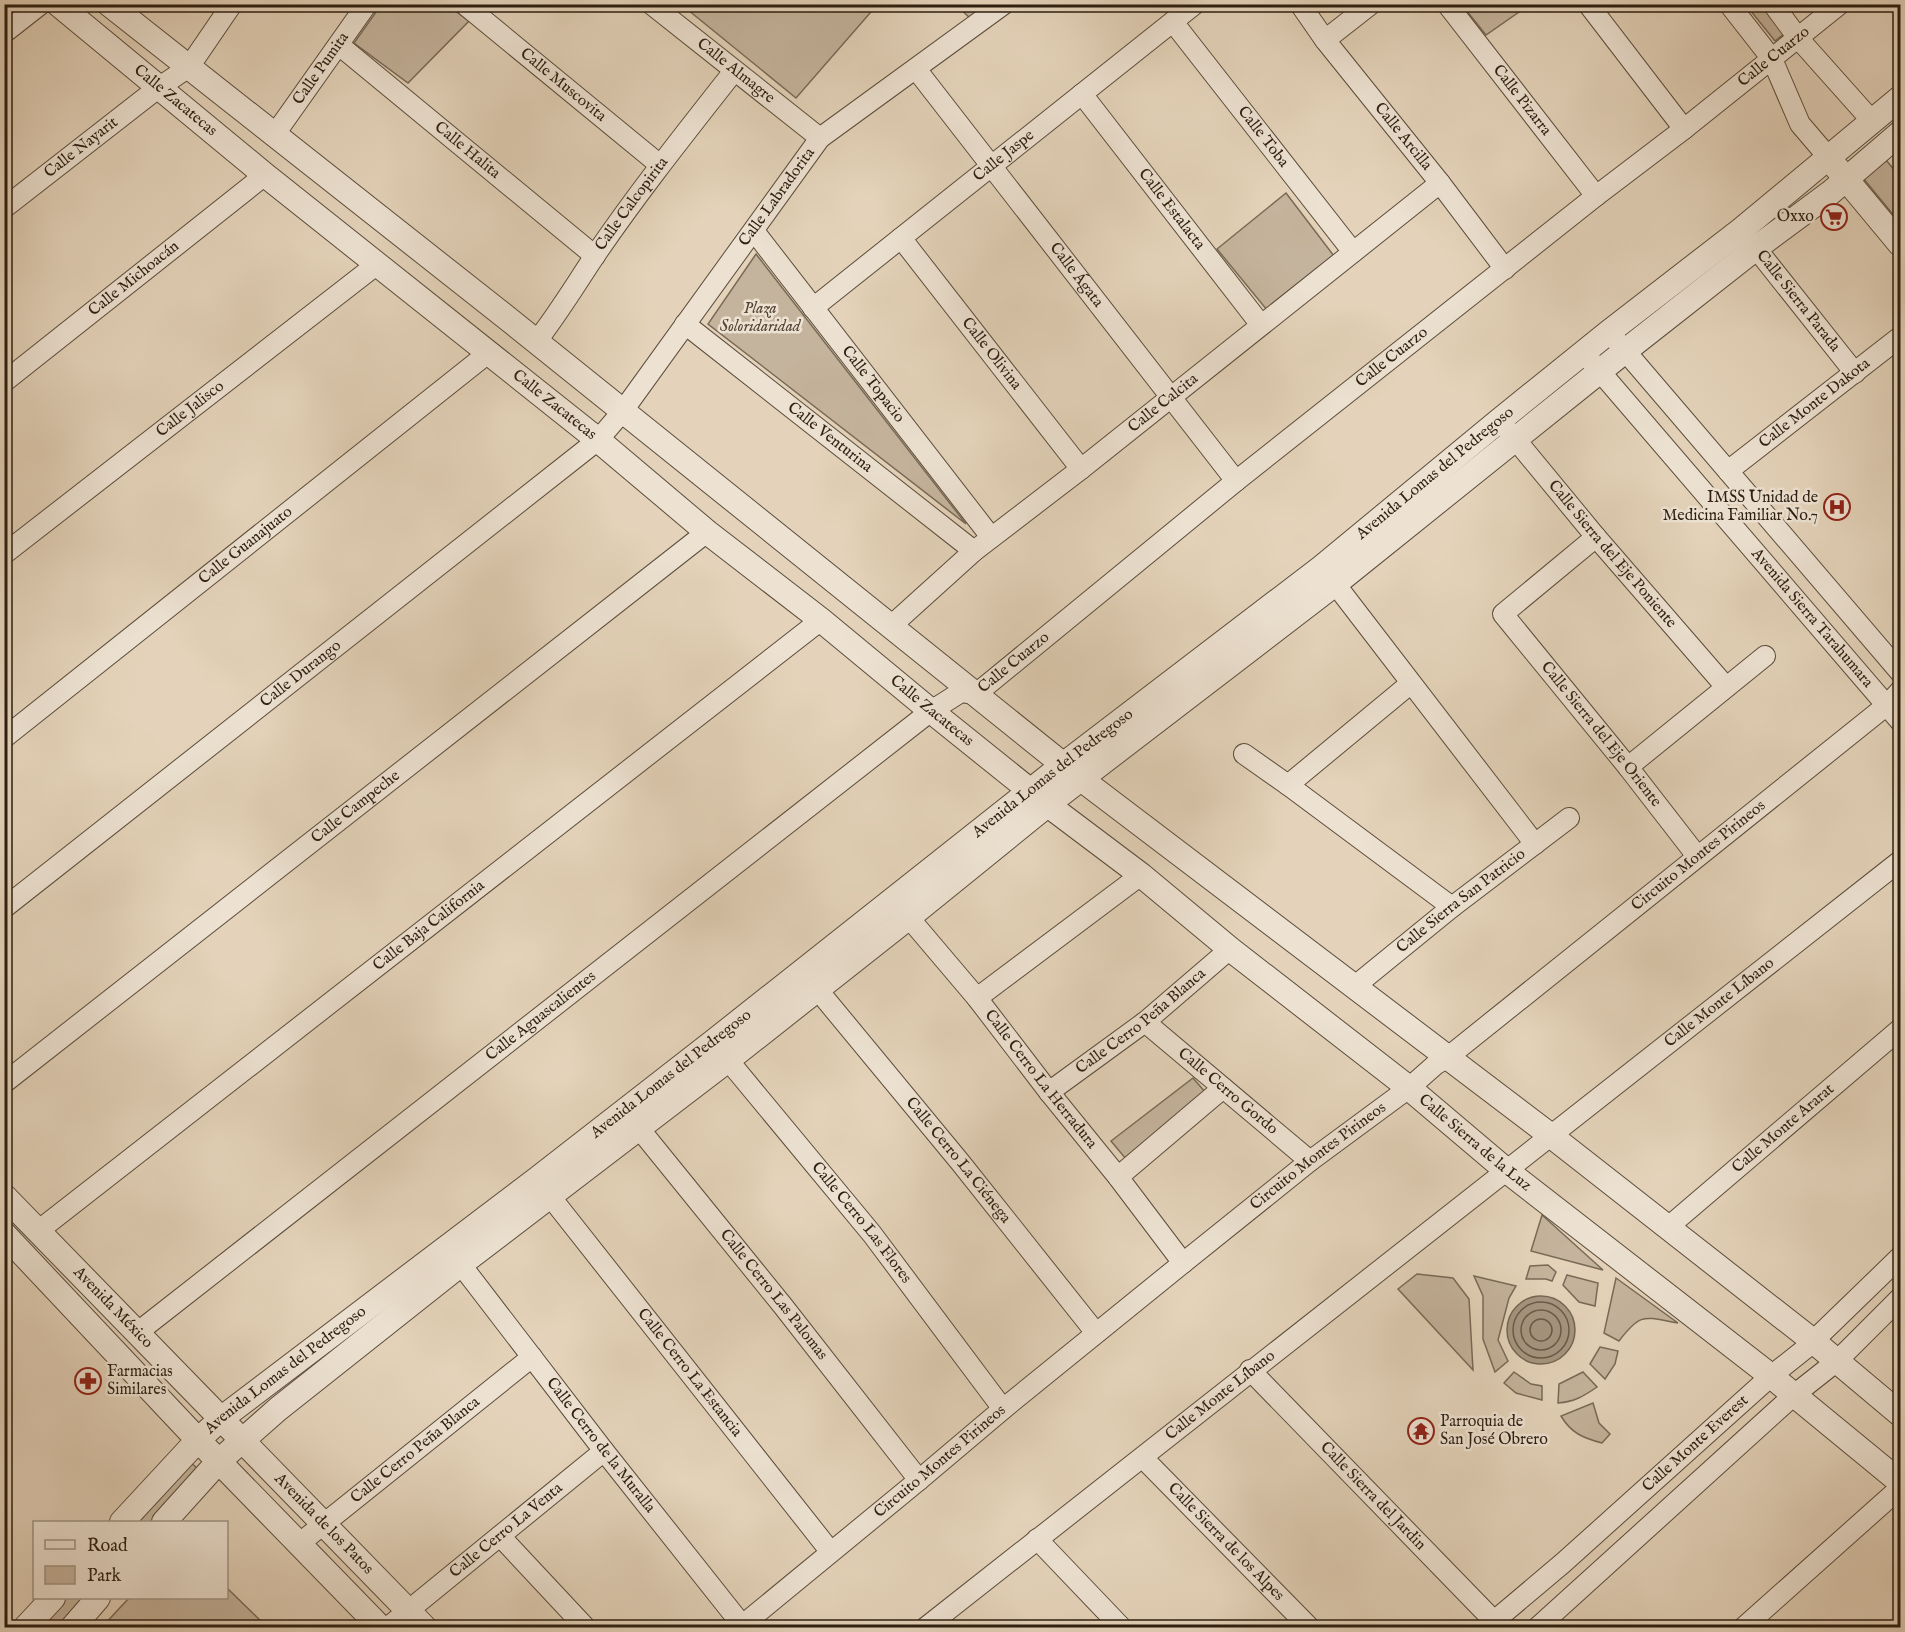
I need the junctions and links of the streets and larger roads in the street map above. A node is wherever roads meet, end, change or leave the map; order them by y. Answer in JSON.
{"nodes":[{"id":1,"x":41,"y":4,"type":"edge"},
{"id":2,"x":58,"y":4,"type":"edge"},
{"id":3,"x":109,"y":4,"type":"edge"},
{"id":4,"x":232,"y":4,"type":"edge"},
{"id":5,"x":367,"y":4,"type":"edge"},
{"id":6,"x":464,"y":4,"type":"edge"},
{"id":7,"x":651,"y":4,"type":"edge"},
{"id":8,"x":1004,"y":4,"type":"edge"},
{"id":9,"x":1195,"y":4,"type":"edge"},
{"id":10,"x":1300,"y":4,"type":"edge"},
{"id":11,"x":1371,"y":4,"type":"edge"},
{"id":12,"x":1447,"y":4,"type":"edge"},
{"id":13,"x":1588,"y":4,"type":"edge"},
{"id":14,"x":1729,"y":4,"type":"edge"},
{"id":15,"x":1773,"y":4,"type":"edge"},
{"id":16,"x":1840,"y":4,"type":"edge"},
{"id":17,"x":1173,"y":22,"type":"junction"},
{"id":18,"x":4,"y":33,"type":"edge"},
{"id":19,"x":1798,"y":38,"type":"junction"},
{"id":20,"x":1325,"y":40,"type":"junction"},
{"id":21,"x":339,"y":45,"type":"junction"},
{"id":22,"x":1772,"y":59,"type":"junction"},
{"id":23,"x":189,"y":67,"type":"junction"},
{"id":24,"x":916,"y":69,"type":"junction"},
{"id":25,"x":734,"y":70,"type":"junction"},
{"id":26,"x":158,"y":88,"type":"junction"},
{"id":27,"x":1082,"y":94,"type":"junction"},
{"id":28,"x":1900,"y":98,"type":"edge"},
{"id":29,"x":1872,"y":121,"type":"junction"},
{"id":30,"x":1684,"y":129,"type":"junction"},
{"id":31,"x":275,"y":134,"type":"junction"},
{"id":32,"x":820,"y":138,"type":"junction"},
{"id":33,"x":1897,"y":143,"type":"edge"},
{"id":34,"x":1829,"y":158,"type":"junction"},
{"id":35,"x":660,"y":165,"type":"junction"},
{"id":36,"x":992,"y":166,"type":"junction"},
{"id":37,"x":265,"y":176,"type":"junction"},
{"id":38,"x":1847,"y":179,"type":"junction"},
{"id":39,"x":1440,"y":183,"type":"junction"},
{"id":40,"x":1596,"y":196,"type":"junction"},
{"id":41,"x":4,"y":208,"type":"edge"},
{"id":42,"x":754,"y":231,"type":"junction"},
{"id":43,"x":901,"y":238,"type":"junction"},
{"id":44,"x":1749,"y":239,"type":"junction"},
{"id":45,"x":1900,"y":244,"type":"edge"},
{"id":46,"x":1353,"y":252,"type":"junction"},
{"id":47,"x":595,"y":256,"type":"junction"},
{"id":48,"x":376,"y":265,"type":"junction"},
{"id":49,"x":1505,"y":269,"type":"junction"},
{"id":50,"x":813,"y":308,"type":"junction"},
{"id":51,"x":685,"y":324,"type":"junction"},
{"id":52,"x":1261,"y":325,"type":"junction"},
{"id":53,"x":1610,"y":332,"type":"junction"},
{"id":54,"x":1900,"y":337,"type":"edge"},
{"id":55,"x":536,"y":342,"type":"junction"},
{"id":56,"x":1625,"y":351,"type":"junction"},
{"id":57,"x":1583,"y":352,"type":"junction"},
{"id":58,"x":487,"y":354,"type":"junction"},
{"id":59,"x":1600,"y":372,"type":"junction"},
{"id":60,"x":1856,"y":373,"type":"junction"},
{"id":61,"x":4,"y":382,"type":"edge"},
{"id":62,"x":1171,"y":398,"type":"junction"},
{"id":63,"x":1500,"y":420,"type":"junction"},
{"id":64,"x":611,"y":426,"type":"junction"},
{"id":65,"x":1515,"y":440,"type":"junction"},
{"id":66,"x":1081,"y":469,"type":"junction"},
{"id":67,"x":1728,"y":471,"type":"junction"},
{"id":68,"x":1236,"y":481,"type":"junction"},
{"id":69,"x":707,"y":532,"type":"junction"},
{"id":70,"x":992,"y":537,"type":"junction"},
{"id":71,"x":1596,"y":537,"type":"junction"},
{"id":72,"x":974,"y":551,"type":"junction"},
{"id":73,"x":4,"y":554,"type":"edge"},
{"id":74,"x":1328,"y":576,"type":"junction"},
{"id":75,"x":820,"y":620,"type":"junction"},
{"id":76,"x":891,"y":626,"type":"junction"},
{"id":77,"x":1765,"y":656,"type":"dead end"},
{"id":78,"x":1900,"y":672,"type":"edge"},
{"id":79,"x":1410,"y":684,"type":"junction"},
{"id":80,"x":1725,"y":687,"type":"junction"},
{"id":81,"x":968,"y":693,"type":"junction"},
{"id":82,"x":1894,"y":698,"type":"edge"},
{"id":83,"x":937,"y":707,"type":"junction"},
{"id":84,"x":1900,"y":721,"type":"edge"},
{"id":85,"x":4,"y":738,"type":"edge"},
{"id":86,"x":1244,"y":754,"type":"dead end"},
{"id":87,"x":1628,"y":767,"type":"junction"},
{"id":88,"x":1072,"y":772,"type":"junction"},
{"id":89,"x":1288,"y":785,"type":"junction"},
{"id":90,"x":1044,"y":794,"type":"junction"},
{"id":91,"x":1569,"y":818,"type":"dead end"},
{"id":92,"x":1535,"y":844,"type":"junction"},
{"id":93,"x":1697,"y":856,"type":"junction"},
{"id":94,"x":1900,"y":861,"type":"edge"},
{"id":95,"x":1141,"y":875,"type":"junction"},
{"id":96,"x":1452,"y":907,"type":"junction"},
{"id":97,"x":4,"y":908,"type":"edge"},
{"id":98,"x":902,"y":909,"type":"junction"},
{"id":99,"x":1230,"y":949,"type":"junction"},
{"id":100,"x":1355,"y":986,"type":"junction"},
{"id":101,"x":818,"y":989,"type":"junction"},
{"id":102,"x":977,"y":998,"type":"junction"},
{"id":103,"x":1145,"y":1022,"type":"junction"},
{"id":104,"x":1900,"y":1029,"type":"edge"},
{"id":105,"x":720,"y":1051,"type":"junction"},
{"id":106,"x":1441,"y":1061,"type":"junction"},
{"id":107,"x":4,"y":1083,"type":"edge"},
{"id":108,"x":1413,"y":1085,"type":"junction"},
{"id":109,"x":1223,"y":1088,"type":"junction"},
{"id":110,"x":1049,"y":1092,"type":"junction"},
{"id":111,"x":632,"y":1119,"type":"junction"},
{"id":112,"x":1545,"y":1139,"type":"junction"},
{"id":113,"x":1310,"y":1161,"type":"junction"},
{"id":114,"x":1511,"y":1167,"type":"junction"},
{"id":115,"x":1118,"y":1177,"type":"junction"},
{"id":116,"x":544,"y":1187,"type":"junction"},
{"id":117,"x":4,"y":1196,"type":"edge"},
{"id":118,"x":1667,"y":1228,"type":"junction"},
{"id":119,"x":38,"y":1231,"type":"junction"},
{"id":120,"x":4,"y":1234,"type":"edge"},
{"id":121,"x":454,"y":1256,"type":"junction"},
{"id":122,"x":1900,"y":1257,"type":"edge"},
{"id":123,"x":1183,"y":1263,"type":"junction"},
{"id":124,"x":1900,"y":1298,"type":"edge"},
{"id":125,"x":138,"y":1332,"type":"junction"},
{"id":126,"x":1096,"y":1333,"type":"junction"},
{"id":127,"x":1809,"y":1345,"type":"junction"},
{"id":128,"x":532,"y":1357,"type":"junction"},
{"id":129,"x":1830,"y":1366,"type":"junction"},
{"id":130,"x":1250,"y":1370,"type":"junction"},
{"id":131,"x":1776,"y":1372,"type":"junction"},
{"id":132,"x":1799,"y":1392,"type":"junction"},
{"id":133,"x":1003,"y":1408,"type":"junction"},
{"id":134,"x":1900,"y":1414,"type":"edge"},
{"id":135,"x":222,"y":1419,"type":"junction"},
{"id":136,"x":243,"y":1439,"type":"junction"},
{"id":137,"x":198,"y":1440,"type":"junction"},
{"id":138,"x":604,"y":1451,"type":"junction"},
{"id":139,"x":1143,"y":1458,"type":"junction"},
{"id":140,"x":219,"y":1461,"type":"junction"},
{"id":141,"x":919,"y":1480,"type":"junction"},
{"id":142,"x":1900,"y":1482,"type":"edge"},
{"id":143,"x":1900,"y":1488,"type":"edge"},
{"id":144,"x":123,"y":1521,"type":"edge"},
{"id":145,"x":165,"y":1521,"type":"edge"},
{"id":146,"x":324,"y":1522,"type":"junction"},
{"id":147,"x":500,"y":1536,"type":"junction"},
{"id":148,"x":1037,"y":1539,"type":"junction"},
{"id":149,"x":300,"y":1543,"type":"junction"},
{"id":150,"x":830,"y":1551,"type":"junction"},
{"id":151,"x":1563,"y":1563,"type":"junction"},
{"id":152,"x":1584,"y":1586,"type":"junction"},
{"id":153,"x":52,"y":1599,"type":"edge"},
{"id":154,"x":97,"y":1599,"type":"edge"},
{"id":155,"x":417,"y":1619,"type":"edge"},
{"id":156,"x":1490,"y":1624,"type":"edge"},
{"id":157,"x":740,"y":1626,"type":"edge"},
{"id":158,"x":25,"y":1628,"type":"edge"},
{"id":159,"x":72,"y":1628,"type":"edge"},
{"id":160,"x":381,"y":1628,"type":"edge"},
{"id":161,"x":387,"y":1628,"type":"edge"},
{"id":162,"x":586,"y":1628,"type":"edge"},
{"id":163,"x":925,"y":1628,"type":"edge"},
{"id":164,"x":1122,"y":1628,"type":"edge"},
{"id":165,"x":1310,"y":1628,"type":"edge"},
{"id":166,"x":1537,"y":1628,"type":"edge"},
{"id":167,"x":1743,"y":1628,"type":"edge"}],
"edges":[{"from":1,"to":18,"type":"street"},
{"from":2,"to":26,"type":"street","name":"Calle Zacatecas"},
{"from":3,"to":23,"type":"street","name":"Calle Zacatecas"},
{"from":4,"to":23,"type":"street"},
{"from":5,"to":21,"type":"street","name":"Calle Pumita"},
{"from":6,"to":35,"type":"street","name":"Calle Muscovita"},
{"from":7,"to":25,"type":"street","name":"Calle Almagre"},
{"from":8,"to":24,"type":"street","name":"Calle Labradorita"},
{"from":9,"to":17,"type":"street","name":"Calle Jaspe"},
{"from":10,"to":20,"type":"street","name":"Calle Arcilla"},
{"from":11,"to":20,"type":"street"},
{"from":12,"to":40,"type":"street","name":"Calle Pizarra"},
{"from":13,"to":30,"type":"street"},
{"from":14,"to":22,"type":"street"},
{"from":15,"to":19,"type":"street"},
{"from":16,"to":19,"type":"street","name":"Calle Cuarzo"},
{"from":17,"to":27,"type":"street","name":"Calle Jaspe"},
{"from":17,"to":46,"type":"street","name":"Calle Toba"},
{"from":19,"to":22,"type":"street","name":"Calle Cuarzo"},
{"from":19,"to":29,"type":"street"},
{"from":20,"to":39,"type":"street","name":"Calle Arcilla"},
{"from":21,"to":31,"type":"street","name":"Calle Pumita"},
{"from":21,"to":47,"type":"street","name":"Calle Halita"},
{"from":22,"to":30,"type":"street","name":"Calle Cuarzo"},
{"from":22,"to":34,"type":"street"},
{"from":23,"to":26,"type":"street","name":"Calle Nayarit"},
{"from":23,"to":31,"type":"street","name":"Calle Zacatecas"},
{"from":24,"to":32,"type":"street","name":"Calle Labradorita"},
{"from":24,"to":36,"type":"street","name":"Calle Ágata"},
{"from":25,"to":32,"type":"street","name":"Calle Almagre"},
{"from":25,"to":35,"type":"street","name":"Calle Calcopirita"},
{"from":26,"to":37,"type":"street","name":"Calle Zacatecas"},
{"from":26,"to":41,"type":"street","name":"Calle Nayarit"},
{"from":27,"to":36,"type":"street","name":"Calle Jaspe"},
{"from":27,"to":52,"type":"street","name":"Calle Estalacta"},
{"from":28,"to":29,"type":"street","name":"Avenida Lomas del Pedregoso"},
{"from":29,"to":33,"type":"street"},
{"from":29,"to":34,"type":"street","name":"Avenida Lomas del Pedregoso"},
{"from":30,"to":40,"type":"street","name":"Calle Cuarzo"},
{"from":31,"to":55,"type":"street","name":"Calle Zacatecas"},
{"from":32,"to":42,"type":"street","name":"Calle Labradorita"},
{"from":33,"to":38,"type":"street","name":"Avenida Lomas del Pedregoso"},
{"from":34,"to":38,"type":"street"},
{"from":34,"to":44,"type":"street","name":"Avenida Lomas del Pedregoso"},
{"from":35,"to":47,"type":"street","name":"Calle Calcopirita"},
{"from":36,"to":43,"type":"street","name":"Calle Jaspe"},
{"from":36,"to":62,"type":"street","name":"Calle Ágata"},
{"from":37,"to":48,"type":"street","name":"Calle Zacatecas"},
{"from":37,"to":61,"type":"street","name":"Calle Michoacán"},
{"from":38,"to":44,"type":"street","name":"Avenida Lomas del Pedregoso"},
{"from":38,"to":45,"type":"street"},
{"from":39,"to":46,"type":"street","name":"Calle Calcita"},
{"from":39,"to":49,"type":"street","name":"Calle Arcilla"},
{"from":40,"to":49,"type":"street","name":"Calle Cuarzo"},
{"from":42,"to":50,"type":"street","name":"Calle Topacio"},
{"from":42,"to":51,"type":"street","name":"Calle Labradorita"},
{"from":43,"to":50,"type":"street","name":"Calle Jaspe"},
{"from":43,"to":66,"type":"street","name":"Calle Olivina"},
{"from":44,"to":53,"type":"street","name":"Avenida Lomas del Pedregoso"},
{"from":44,"to":56,"type":"street","name":"Avenida Lomas del Pedregoso"},
{"from":44,"to":60,"type":"street","name":"Calle Sierra Parada"},
{"from":46,"to":52,"type":"street","name":"Calle Calcita"},
{"from":47,"to":55,"type":"street","name":"Calle Calcopirita"},
{"from":48,"to":58,"type":"street","name":"Calle Zacatecas"},
{"from":48,"to":73,"type":"street","name":"Calle Jalisco"},
{"from":49,"to":68,"type":"street","name":"Calle Cuarzo"},
{"from":50,"to":70,"type":"street","name":"Calle Topacio"},
{"from":51,"to":64,"type":"street","name":"Calle Labradorita"},
{"from":51,"to":72,"type":"street","name":"Calle Venturina"},
{"from":52,"to":62,"type":"street","name":"Calle Calcita"},
{"from":53,"to":56,"type":"street","name":"Avenida Sierra Tarahumara"},
{"from":53,"to":57,"type":"street","name":"Avenida Lomas del Pedregoso"},
{"from":54,"to":60,"type":"street","name":"Calle Monte Dakota"},
{"from":55,"to":64,"type":"street","name":"Calle Zacatecas"},
{"from":56,"to":59,"type":"street","name":"Avenida Lomas del Pedregoso"},
{"from":56,"to":67,"type":"street","name":"Avenida Sierra Tarahumara"},
{"from":57,"to":59,"type":"street","name":"Avenida Sierra Tarahumara"},
{"from":57,"to":63,"type":"street","name":"Avenida Lomas del Pedregoso"},
{"from":58,"to":64,"type":"street","name":"Calle Zacatecas"},
{"from":58,"to":85,"type":"street","name":"Calle Guanajuato"},
{"from":59,"to":65,"type":"street","name":"Avenida Lomas del Pedregoso"},
{"from":59,"to":82,"type":"street","name":"Avenida Sierra Tarahumara"},
{"from":60,"to":67,"type":"street","name":"Calle Monte Dakota"},
{"from":62,"to":66,"type":"street","name":"Calle Calcita"},
{"from":62,"to":68,"type":"street","name":"Calle Ágata"},
{"from":63,"to":65,"type":"street","name":"Calle Sierra del Eje Poniente"},
{"from":63,"to":74,"type":"street","name":"Avenida Lomas del Pedregoso"},
{"from":64,"to":69,"type":"street","name":"Calle Zacatecas"},
{"from":64,"to":76,"type":"street","name":"Calle Zacatecas"},
{"from":64,"to":97,"type":"street","name":"Calle Durango"},
{"from":65,"to":71,"type":"street","name":"Calle Sierra del Eje Poniente"},
{"from":65,"to":74,"type":"street","name":"Avenida Lomas del Pedregoso"},
{"from":66,"to":70,"type":"street","name":"Calle Calcita"},
{"from":67,"to":78,"type":"street","name":"Avenida Sierra Tarahumara"},
{"from":68,"to":81,"type":"street","name":"Calle Cuarzo"},
{"from":69,"to":75,"type":"street","name":"Calle Zacatecas"},
{"from":69,"to":107,"type":"street","name":"Calle Campeche"},
{"from":70,"to":72,"type":"street","name":"Calle Calcita"},
{"from":71,"to":80,"type":"street","name":"Calle Sierra del Eje Poniente"},
{"from":71,"to":87,"type":"street","name":"Calle Sierra del Eje Oriente"},
{"from":72,"to":76,"type":"street","name":"Calle Calcita"},
{"from":74,"to":79,"type":"street"},
{"from":74,"to":88,"type":"street","name":"Avenida Lomas del Pedregoso"},
{"from":75,"to":83,"type":"street","name":"Calle Zacatecas"},
{"from":75,"to":119,"type":"street","name":"Calle Baja California"},
{"from":76,"to":81,"type":"street","name":"Calle Zacatecas"},
{"from":77,"to":80,"type":"street"},
{"from":79,"to":89,"type":"street"},
{"from":79,"to":92,"type":"street"},
{"from":80,"to":87,"type":"street"},
{"from":81,"to":83,"type":"street","name":"Calle Cuarzo"},
{"from":81,"to":88,"type":"street","name":"Calle Zacatecas"},
{"from":82,"to":84,"type":"street","name":"Avenida Sierra Tarahumara"},
{"from":82,"to":93,"type":"street","name":"Circuito Montes Pirineos"},
{"from":83,"to":90,"type":"street","name":"Calle Zacatecas"},
{"from":83,"to":125,"type":"street","name":"Calle Aguascalientes"},
{"from":86,"to":89,"type":"street"},
{"from":87,"to":93,"type":"street","name":"Calle Sierra del Eje Oriente"},
{"from":88,"to":90,"type":"street","name":"Avenida Lomas del Pedregoso"},
{"from":88,"to":100,"type":"street"},
{"from":89,"to":96,"type":"street"},
{"from":90,"to":95,"type":"street","name":"Calle Sierra de la Luz"},
{"from":90,"to":98,"type":"street","name":"Avenida Lomas del Pedregoso"},
{"from":91,"to":92,"type":"street","name":"Calle Sierra San Patricio"},
{"from":92,"to":96,"type":"street","name":"Calle Sierra San Patricio"},
{"from":93,"to":106,"type":"street","name":"Circuito Montes Pirineos"},
{"from":94,"to":112,"type":"street","name":"Calle Monte Líbano"},
{"from":95,"to":99,"type":"street","name":"Calle Sierra de la Luz"},
{"from":95,"to":102,"type":"street"},
{"from":96,"to":100,"type":"street","name":"Calle Sierra San Patricio"},
{"from":98,"to":101,"type":"street","name":"Avenida Lomas del Pedregoso"},
{"from":98,"to":102,"type":"street","name":"Calle Cerro La Herradura"},
{"from":98,"to":105,"type":"street","name":"Avenida Lomas del Pedregoso"},
{"from":99,"to":103,"type":"street","name":"Calle Cerro Peña Blanca"},
{"from":99,"to":108,"type":"street","name":"Calle Sierra de la Luz"},
{"from":100,"to":106,"type":"street"},
{"from":101,"to":105,"type":"street","name":"Avenida Lomas del Pedregoso"},
{"from":101,"to":126,"type":"street","name":"Calle Cerro La Ciénega"},
{"from":102,"to":110,"type":"street","name":"Calle Cerro La Herradura"},
{"from":103,"to":109,"type":"street","name":"Calle Cerro Gordo"},
{"from":103,"to":110,"type":"street","name":"Calle Cerro Peña Blanca"},
{"from":104,"to":118,"type":"street","name":"Calle Monte Ararat"},
{"from":105,"to":111,"type":"street","name":"Avenida Lomas del Pedregoso"},
{"from":105,"to":133,"type":"street","name":"Calle Cerro Las Flores"},
{"from":106,"to":108,"type":"street","name":"Circuito Montes Pirineos"},
{"from":106,"to":112,"type":"street"},
{"from":108,"to":113,"type":"street","name":"Circuito Montes Pirineos"},
{"from":108,"to":114,"type":"street","name":"Calle Sierra de la Luz"},
{"from":109,"to":113,"type":"street","name":"Calle Cerro Gordo"},
{"from":109,"to":115,"type":"street"},
{"from":110,"to":115,"type":"street","name":"Calle Cerro La Herradura"},
{"from":111,"to":116,"type":"street","name":"Avenida Lomas del Pedregoso"},
{"from":111,"to":141,"type":"street","name":"Calle Cerro Las Palomas"},
{"from":112,"to":114,"type":"street","name":"Calle Monte Líbano"},
{"from":112,"to":118,"type":"street"},
{"from":113,"to":123,"type":"street","name":"Circuito Montes Pirineos"},
{"from":114,"to":130,"type":"street","name":"Calle Monte Líbano"},
{"from":114,"to":131,"type":"street","name":"Calle Sierra de la Luz"},
{"from":115,"to":123,"type":"street","name":"Calle Cerro La Herradura"},
{"from":116,"to":121,"type":"street","name":"Avenida Lomas del Pedregoso"},
{"from":116,"to":150,"type":"street","name":"Calle Cerro La Estancia"},
{"from":117,"to":119,"type":"street","name":"Avenida México"},
{"from":118,"to":127,"type":"street"},
{"from":119,"to":125,"type":"street","name":"Avenida México"},
{"from":120,"to":137,"type":"street","name":"Avenida México"},
{"from":121,"to":128,"type":"street","name":"Calle Cerro de la Muralla"},
{"from":121,"to":135,"type":"street","name":"Avenida Lomas del Pedregoso"},
{"from":121,"to":136,"type":"street","name":"Avenida Lomas del Pedregoso"},
{"from":122,"to":127,"type":"street","name":"Calle Monte Everest"},
{"from":123,"to":126,"type":"street","name":"Circuito Montes Pirineos"},
{"from":124,"to":129,"type":"street","name":"Calle Monte Everest"},
{"from":125,"to":135,"type":"street","name":"Avenida México"},
{"from":126,"to":133,"type":"street","name":"Circuito Montes Pirineos"},
{"from":127,"to":129,"type":"street"},
{"from":127,"to":131,"type":"street","name":"Calle Monte Everest"},
{"from":128,"to":138,"type":"street","name":"Calle Cerro de la Muralla"},
{"from":128,"to":146,"type":"street","name":"Calle Cerro Peña Blanca"},
{"from":129,"to":132,"type":"street","name":"Calle Monte Everest"},
{"from":129,"to":134,"type":"street"},
{"from":130,"to":139,"type":"street","name":"Calle Monte Líbano"},
{"from":130,"to":156,"type":"street","name":"Calle Sierra del Jardin"},
{"from":131,"to":132,"type":"street","name":"Calle Sierra de la Luz"},
{"from":131,"to":151,"type":"street","name":"Calle Monte Everest"},
{"from":132,"to":142,"type":"street","name":"Calle Sierra de la Luz"},
{"from":132,"to":152,"type":"street","name":"Calle Monte Everest"},
{"from":133,"to":141,"type":"street","name":"Circuito Montes Pirineos"},
{"from":135,"to":136,"type":"street","name":"Avenida de los Patos"},
{"from":135,"to":137,"type":"street","name":"Avenida Lomas del Pedregoso"},
{"from":136,"to":140,"type":"street","name":"Avenida Lomas del Pedregoso"},
{"from":136,"to":146,"type":"street","name":"Avenida de los Patos"},
{"from":137,"to":140,"type":"street","name":"Avenida de los Patos"},
{"from":137,"to":144,"type":"street","name":"Avenida Lomas del Pedregoso"},
{"from":138,"to":147,"type":"street","name":"Calle Cerro La Venta"},
{"from":138,"to":157,"type":"street","name":"Calle Cerro de la Muralla"},
{"from":139,"to":148,"type":"street","name":"Calle Monte Líbano"},
{"from":139,"to":165,"type":"street","name":"Calle Sierra de los Alpes"},
{"from":140,"to":145,"type":"street","name":"Avenida Lomas del Pedregoso"},
{"from":140,"to":149,"type":"street","name":"Avenida de los Patos"},
{"from":141,"to":150,"type":"street","name":"Circuito Montes Pirineos"},
{"from":143,"to":167,"type":"street"},
{"from":146,"to":149,"type":"street","name":"Calle Cerro Peña Blanca"},
{"from":146,"to":155,"type":"street","name":"Avenida de los Patos"},
{"from":147,"to":155,"type":"street","name":"Calle Cerro La Venta"},
{"from":147,"to":162,"type":"street"},
{"from":148,"to":163,"type":"street","name":"Calle Monte Líbano"},
{"from":148,"to":164,"type":"street"},
{"from":149,"to":160,"type":"street","name":"Avenida de los Patos"},
{"from":150,"to":157,"type":"street","name":"Circuito Montes Pirineos"},
{"from":151,"to":152,"type":"street"},
{"from":151,"to":156,"type":"street","name":"Calle Monte Everest"},
{"from":152,"to":166,"type":"street","name":"Calle Monte Everest"},
{"from":153,"to":158,"type":"street"},
{"from":154,"to":159,"type":"street"},
{"from":155,"to":161,"type":"street","name":"Calle Cerro La Venta"}]}
